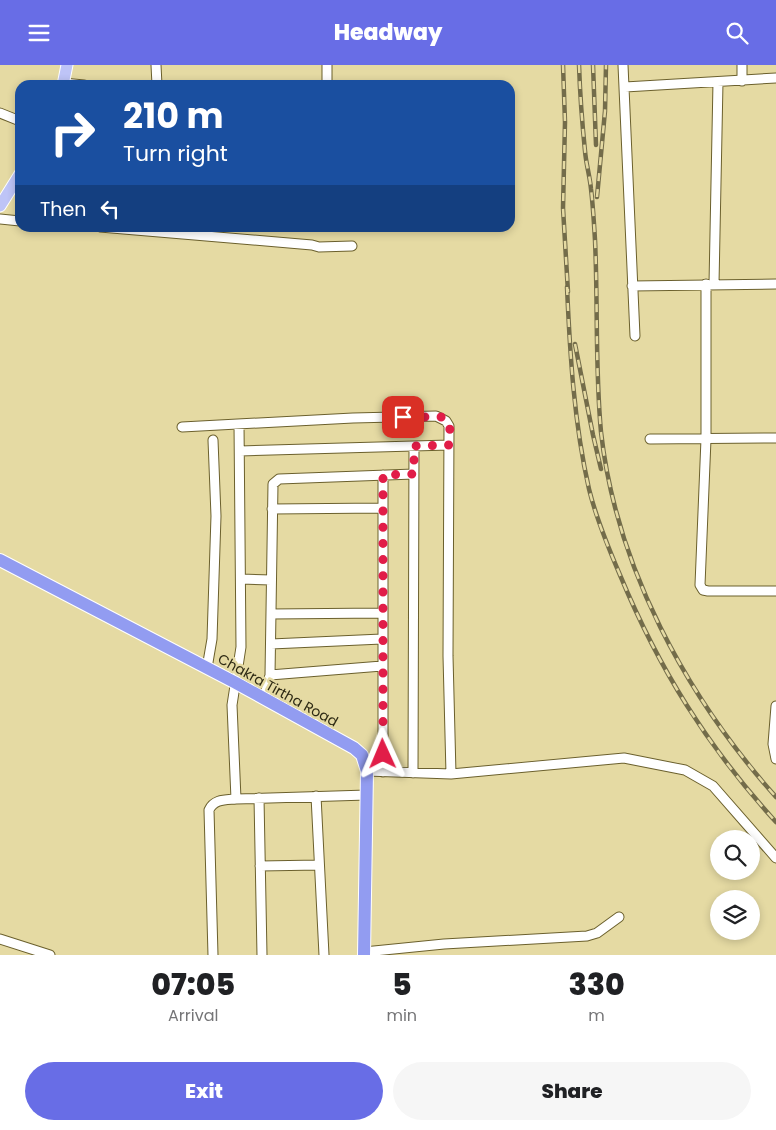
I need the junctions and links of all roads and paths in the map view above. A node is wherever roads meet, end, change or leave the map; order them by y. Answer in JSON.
{"nodes":[{"id":1,"x":67,"y":65,"type":"edge"},
{"id":2,"x":156,"y":65,"type":"edge"},
{"id":3,"x":327,"y":65,"type":"edge"},
{"id":4,"x":623,"y":65,"type":"edge"},
{"id":5,"x":742,"y":65,"type":"edge"},
{"id":6,"x":776,"y":78,"type":"edge"},
{"id":7,"x":64,"y":80,"type":"edge"},
{"id":8,"x":157,"y":80,"type":"edge"},
{"id":9,"x":327,"y":80,"type":"edge"},
{"id":10,"x":742,"y":81,"type":"junction"},
{"id":11,"x":718,"y":82,"type":"junction"},
{"id":12,"x":625,"y":87,"type":"junction"},
{"id":13,"x":0,"y":113,"type":"edge"},
{"id":14,"x":15,"y":119,"type":"edge"},
{"id":15,"x":15,"y":185,"type":"edge"},
{"id":16,"x":0,"y":206,"type":"edge"},
{"id":17,"x":0,"y":219,"type":"edge"},
{"id":18,"x":15,"y":220,"type":"edge"},
{"id":19,"x":159,"y":232,"type":"edge"},
{"id":20,"x":352,"y":246,"type":"dead end"},
{"id":21,"x":710,"y":284,"type":"junction"},
{"id":22,"x":776,"y":284,"type":"edge"},
{"id":23,"x":632,"y":286,"type":"junction"},
{"id":24,"x":635,"y":336,"type":"dead end"},
{"id":25,"x":239,"y":424,"type":"junction"},
{"id":26,"x":182,"y":427,"type":"dead end"},
{"id":27,"x":776,"y":433,"type":"edge"},
{"id":28,"x":776,"y":438,"type":"edge"},
{"id":29,"x":650,"y":439,"type":"dead end"},
{"id":30,"x":706,"y":439,"type":"junction"},
{"id":31,"x":213,"y":440,"type":"dead end"},
{"id":32,"x":776,"y":442,"type":"edge"},
{"id":33,"x":449,"y":445,"type":"junction"},
{"id":34,"x":414,"y":446,"type":"junction"},
{"id":35,"x":240,"y":451,"type":"junction"},
{"id":36,"x":414,"y":474,"type":"junction"},
{"id":37,"x":383,"y":475,"type":"junction"},
{"id":38,"x":383,"y":508,"type":"junction"},
{"id":39,"x":272,"y":509,"type":"junction"},
{"id":40,"x":0,"y":560,"type":"edge"},
{"id":41,"x":241,"y":579,"type":"junction"},
{"id":42,"x":271,"y":581,"type":"junction"},
{"id":43,"x":776,"y":591,"type":"edge"},
{"id":44,"x":382,"y":613,"type":"junction"},
{"id":45,"x":271,"y":615,"type":"junction"},
{"id":46,"x":382,"y":639,"type":"junction"},
{"id":47,"x":271,"y":644,"type":"junction"},
{"id":48,"x":382,"y":666,"type":"junction"},
{"id":49,"x":207,"y":668,"type":"junction"},
{"id":50,"x":270,"y":675,"type":"junction"},
{"id":51,"x":236,"y":683,"type":"junction"},
{"id":52,"x":264,"y":698,"type":"junction"},
{"id":53,"x":776,"y":706,"type":"edge"},
{"id":54,"x":776,"y":759,"type":"edge"},
{"id":55,"x":367,"y":771,"type":"junction"},
{"id":56,"x":383,"y":772,"type":"junction"},
{"id":57,"x":413,"y":773,"type":"junction"},
{"id":58,"x":451,"y":774,"type":"junction"},
{"id":59,"x":367,"y":795,"type":"junction"},
{"id":60,"x":316,"y":796,"type":"junction"},
{"id":61,"x":259,"y":798,"type":"junction"},
{"id":62,"x":236,"y":799,"type":"junction"},
{"id":63,"x":776,"y":858,"type":"edge"},
{"id":64,"x":319,"y":865,"type":"junction"},
{"id":65,"x":260,"y":866,"type":"junction"},
{"id":66,"x":619,"y":917,"type":"dead end"},
{"id":67,"x":0,"y":939,"type":"edge"},
{"id":68,"x":364,"y":954,"type":"edge"},
{"id":69,"x":50,"y":955,"type":"edge"},
{"id":70,"x":213,"y":955,"type":"edge"},
{"id":71,"x":262,"y":955,"type":"edge"},
{"id":72,"x":324,"y":955,"type":"edge"}],
"edges":[{"from":1,"to":7,"type":"main road"},
{"from":2,"to":8,"type":"street"},
{"from":3,"to":9,"type":"street"},
{"from":4,"to":12,"type":"street"},
{"from":5,"to":10,"type":"street"},
{"from":6,"to":10,"type":"street"},
{"from":10,"to":11,"type":"street"},
{"from":11,"to":12,"type":"street"},
{"from":11,"to":21,"type":"street"},
{"from":12,"to":23,"type":"street"},
{"from":13,"to":14,"type":"street"},
{"from":15,"to":16,"type":"main road"},
{"from":17,"to":18,"type":"street"},
{"from":19,"to":20,"type":"street"},
{"from":21,"to":22,"type":"street"},
{"from":21,"to":23,"type":"street"},
{"from":21,"to":30,"type":"street"},
{"from":23,"to":24,"type":"street"},
{"from":25,"to":26,"type":"street"},
{"from":25,"to":33,"type":"street"},
{"from":25,"to":35,"type":"street"},
{"from":27,"to":28,"type":"street"},
{"from":28,"to":30,"type":"street"},
{"from":28,"to":32,"type":"street"},
{"from":29,"to":30,"type":"street"},
{"from":30,"to":43,"type":"street"},
{"from":31,"to":49,"type":"street"},
{"from":33,"to":34,"type":"street"},
{"from":33,"to":58,"type":"street"},
{"from":34,"to":35,"type":"street"},
{"from":34,"to":36,"type":"street"},
{"from":35,"to":41,"type":"street"},
{"from":36,"to":37,"type":"street"},
{"from":36,"to":57,"type":"street"},
{"from":37,"to":38,"type":"street"},
{"from":37,"to":39,"type":"street"},
{"from":38,"to":39,"type":"street"},
{"from":38,"to":44,"type":"street"},
{"from":39,"to":42,"type":"street"},
{"from":40,"to":49,"type":"highway","name":"Chakra Tirtha Road"},
{"from":41,"to":42,"type":"street"},
{"from":41,"to":51,"type":"street"},
{"from":42,"to":45,"type":"street"},
{"from":44,"to":45,"type":"street"},
{"from":44,"to":46,"type":"street"},
{"from":45,"to":47,"type":"street"},
{"from":46,"to":47,"type":"street"},
{"from":46,"to":48,"type":"street"},
{"from":47,"to":50,"type":"street"},
{"from":48,"to":50,"type":"street"},
{"from":48,"to":56,"type":"street"},
{"from":49,"to":51,"type":"highway","name":"Chakra Tirtha Road"},
{"from":50,"to":52,"type":"street"},
{"from":51,"to":52,"type":"highway","name":"Chakra Tirtha Road"},
{"from":51,"to":62,"type":"street"},
{"from":52,"to":55,"type":"highway","name":"Chakra Tirtha Road"},
{"from":53,"to":54,"type":"street"},
{"from":55,"to":56,"type":"street"},
{"from":55,"to":59,"type":"highway","name":"Chakra Tirtha Road"},
{"from":56,"to":57,"type":"street"},
{"from":57,"to":58,"type":"street"},
{"from":58,"to":63,"type":"street"},
{"from":59,"to":60,"type":"street"},
{"from":59,"to":68,"type":"highway","name":"Chakra Tirtha Road"},
{"from":60,"to":61,"type":"street"},
{"from":60,"to":64,"type":"street"},
{"from":61,"to":62,"type":"street"},
{"from":61,"to":65,"type":"street"},
{"from":62,"to":70,"type":"street"},
{"from":64,"to":65,"type":"street"},
{"from":64,"to":72,"type":"street"},
{"from":65,"to":71,"type":"street"},
{"from":66,"to":68,"type":"street"},
{"from":67,"to":69,"type":"street"}]}
